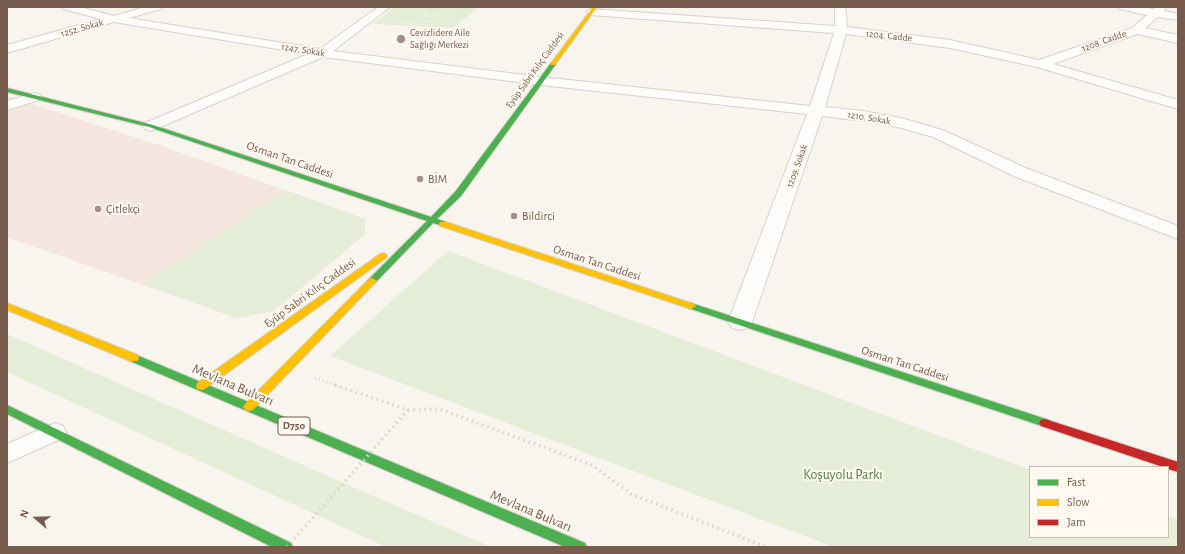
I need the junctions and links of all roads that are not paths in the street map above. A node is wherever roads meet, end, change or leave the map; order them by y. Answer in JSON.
{"nodes":[{"id":1,"x":67,"y":7,"type":"edge"},
{"id":2,"x":157,"y":7,"type":"edge"},
{"id":3,"x":385,"y":7,"type":"edge"},
{"id":4,"x":840,"y":7,"type":"edge"},
{"id":5,"x":1123,"y":7,"type":"edge"},
{"id":6,"x":593,"y":9,"type":"edge"},
{"id":7,"x":1159,"y":10,"type":"edge"},
{"id":8,"x":1178,"y":17,"type":"edge"},
{"id":9,"x":114,"y":19,"type":"junction"},
{"id":10,"x":841,"y":30,"type":"junction"},
{"id":11,"x":1136,"y":30,"type":"junction"},
{"id":12,"x":1178,"y":39,"type":"edge"},
{"id":13,"x":7,"y":49,"type":"edge"},
{"id":14,"x":322,"y":54,"type":"junction"},
{"id":15,"x":1040,"y":64,"type":"junction"},
{"id":16,"x":541,"y":81,"type":"junction"},
{"id":17,"x":7,"y":90,"type":"edge"},
{"id":18,"x":34,"y":97,"type":"junction"},
{"id":19,"x":1178,"y":105,"type":"edge"},
{"id":20,"x":7,"y":106,"type":"edge"},
{"id":21,"x":816,"y":111,"type":"junction"},
{"id":22,"x":151,"y":126,"type":"junction"},
{"id":23,"x":433,"y":220,"type":"junction"},
{"id":24,"x":1178,"y":233,"type":"edge"},
{"id":25,"x":7,"y":306,"type":"edge"},
{"id":26,"x":740,"y":322,"type":"junction"},
{"id":27,"x":276,"y":333,"type":"junction"},
{"id":28,"x":277,"y":345,"type":"dead end"},
{"id":29,"x":308,"y":346,"type":"junction"},
{"id":30,"x":289,"y":350,"type":"dead end"},
{"id":31,"x":201,"y":386,"type":"junction"},
{"id":32,"x":249,"y":406,"type":"junction"},
{"id":33,"x":7,"y":409,"type":"edge"},
{"id":34,"x":55,"y":432,"type":"junction"},
{"id":35,"x":7,"y":454,"type":"edge"},
{"id":36,"x":1178,"y":467,"type":"edge"},
{"id":37,"x":286,"y":547,"type":"edge"},
{"id":38,"x":580,"y":547,"type":"edge"}],
"edges":[{"from":1,"to":9,"type":"street","name":"1247. Sokak"},
{"from":2,"to":9,"type":"street","name":"1252. Sokak"},
{"from":3,"to":14,"type":"street"},
{"from":4,"to":10,"type":"street","name":"1209. Sokak"},
{"from":5,"to":7,"type":"street"},
{"from":6,"to":10,"type":"street","name":"1204. Cadde"},
{"from":6,"to":16,"type":"main road","name":"Eyüp Sabri Kılıç Caddesi"},
{"from":7,"to":8,"type":"street"},
{"from":7,"to":11,"type":"street","name":"1208. Cadde"},
{"from":9,"to":13,"type":"street","name":"1252. Sokak"},
{"from":9,"to":14,"type":"street","name":"1247. Sokak"},
{"from":10,"to":15,"type":"street","name":"1204. Cadde"},
{"from":10,"to":21,"type":"street","name":"1209. Sokak"},
{"from":11,"to":12,"type":"street"},
{"from":11,"to":15,"type":"street","name":"1208. Cadde"},
{"from":14,"to":16,"type":"street","name":"1247. Sokak"},
{"from":14,"to":22,"type":"street"},
{"from":15,"to":19,"type":"street","name":"1204. Cadde"},
{"from":16,"to":21,"type":"street","name":"1210. Sokak"},
{"from":16,"to":23,"type":"main road","name":"Eyüp Sabri Kılıç Caddesi"},
{"from":17,"to":18,"type":"main road","name":"Osman Tan Caddesi"},
{"from":18,"to":20,"type":"street"},
{"from":18,"to":22,"type":"main road","name":"Osman Tan Caddesi"},
{"from":21,"to":24,"type":"street","name":"1210. Sokak"},
{"from":21,"to":26,"type":"street","name":"1209. Sokak"},
{"from":22,"to":23,"type":"main road","name":"Osman Tan Caddesi"},
{"from":23,"to":26,"type":"main road","name":"Osman Tan Caddesi"},
{"from":23,"to":27,"type":"main road","name":"Eyüp Sabri Kılıç Caddesi"},
{"from":23,"to":29,"type":"main road","name":"Eyüp Sabri Kılıç Caddesi"},
{"from":25,"to":31,"type":"main road","name":"Mevlana Bulvarı","number":"D750"},
{"from":26,"to":36,"type":"main road","name":"Osman Tan Caddesi"},
{"from":27,"to":28,"type":"main road"},
{"from":27,"to":31,"type":"main road","name":"Eyüp Sabri Kılıç Caddesi"},
{"from":29,"to":30,"type":"main road"},
{"from":29,"to":32,"type":"main road","name":"Eyüp Sabri Kılıç Caddesi"},
{"from":31,"to":32,"type":"main road","name":"Mevlana Bulvarı","number":"D750"},
{"from":32,"to":38,"type":"main road","name":"Mevlana Bulvarı","number":"D750"},
{"from":33,"to":34,"type":"main road"},
{"from":34,"to":35,"type":"lane"},
{"from":34,"to":37,"type":"main road"}]}
